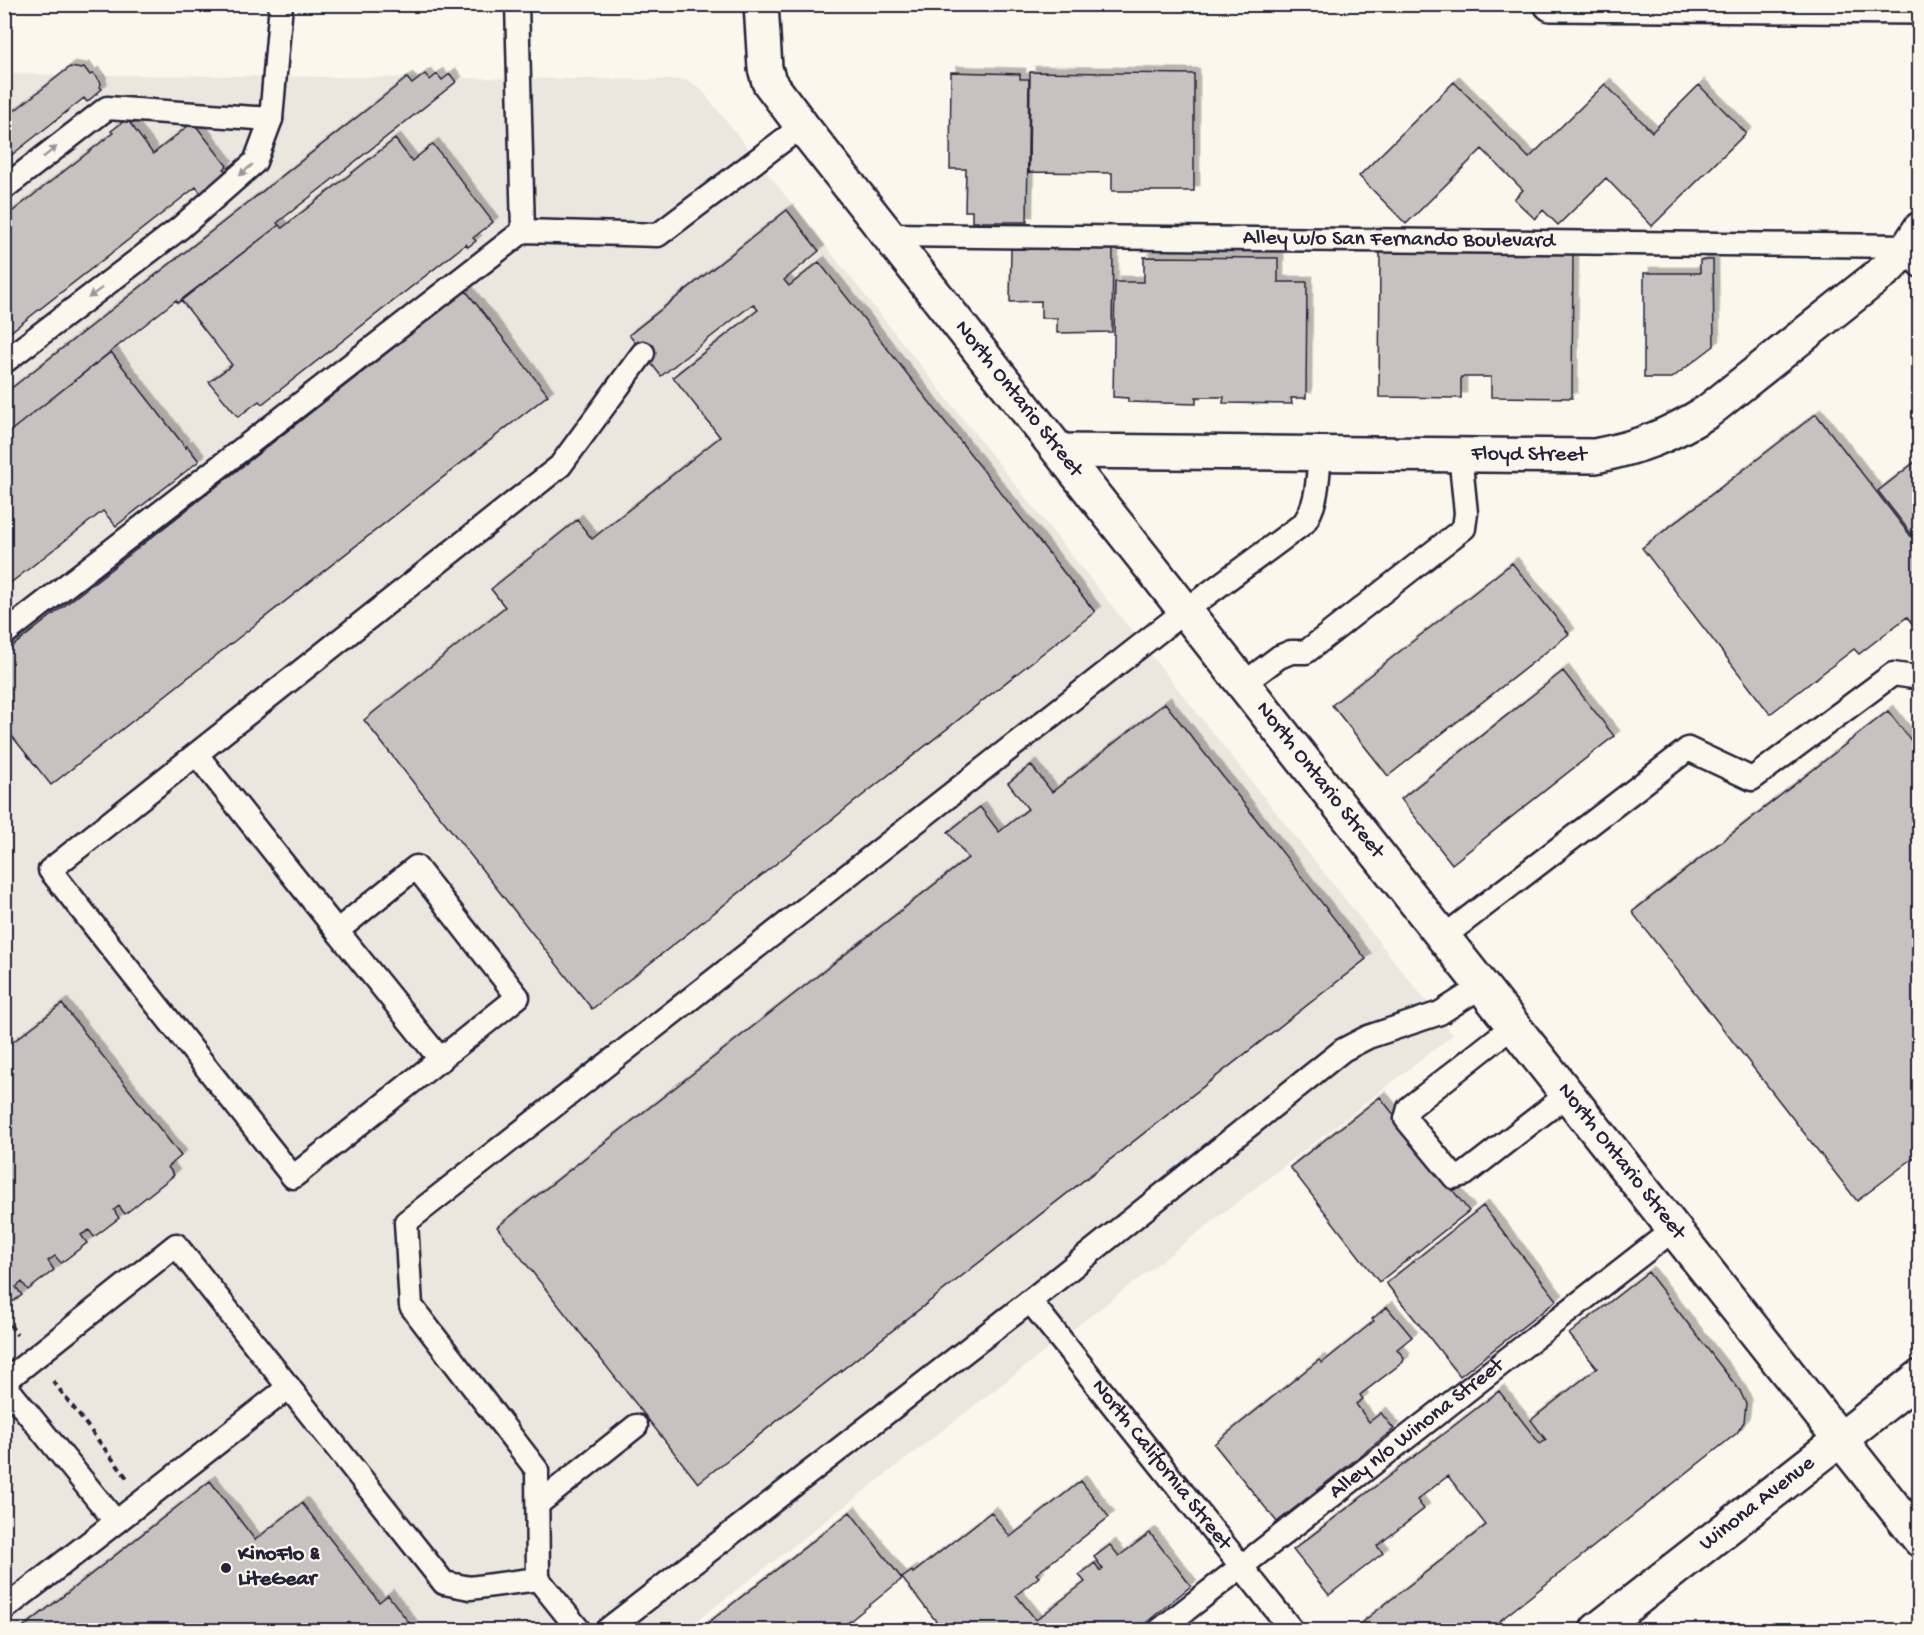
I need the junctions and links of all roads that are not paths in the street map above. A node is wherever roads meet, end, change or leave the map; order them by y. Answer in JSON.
{"nodes":[{"id":1,"x":281,"y":4,"type":"edge"},
{"id":2,"x":517,"y":4,"type":"edge"},
{"id":3,"x":761,"y":4,"type":"edge"},
{"id":4,"x":1551,"y":4,"type":"edge"},
{"id":5,"x":1920,"y":7,"type":"edge"},
{"id":6,"x":271,"y":119,"type":"junction"},
{"id":7,"x":802,"y":126,"type":"junction"},
{"id":8,"x":4,"y":188,"type":"edge"},
{"id":9,"x":523,"y":231,"type":"junction"},
{"id":10,"x":889,"y":235,"type":"junction"},
{"id":11,"x":1913,"y":248,"type":"edge"},
{"id":12,"x":643,"y":353,"type":"dead end"},
{"id":13,"x":4,"y":362,"type":"edge"},
{"id":14,"x":1059,"y":451,"type":"junction"},
{"id":15,"x":1320,"y":454,"type":"junction"},
{"id":16,"x":1460,"y":454,"type":"junction"},
{"id":17,"x":1186,"y":610,"type":"junction"},
{"id":18,"x":4,"y":634,"type":"edge"},
{"id":19,"x":1920,"y":678,"type":"edge"},
{"id":20,"x":1243,"y":684,"type":"junction"},
{"id":21,"x":197,"y":755,"type":"junction"},
{"id":22,"x":337,"y":931,"type":"junction"},
{"id":23,"x":1442,"y":938,"type":"junction"},
{"id":24,"x":1482,"y":986,"type":"junction"},
{"id":25,"x":1513,"y":1026,"type":"junction"},
{"id":26,"x":441,"y":1060,"type":"junction"},
{"id":27,"x":1568,"y":1094,"type":"junction"},
{"id":28,"x":1674,"y":1229,"type":"junction"},
{"id":29,"x":1030,"y":1301,"type":"junction"},
{"id":30,"x":1920,"y":1377,"type":"edge"},
{"id":31,"x":4,"y":1383,"type":"edge"},
{"id":32,"x":289,"y":1387,"type":"junction"},
{"id":33,"x":636,"y":1426,"type":"dead end"},
{"id":34,"x":1840,"y":1439,"type":"junction"},
{"id":35,"x":538,"y":1504,"type":"junction"},
{"id":36,"x":116,"y":1522,"type":"junction"},
{"id":37,"x":1920,"y":1539,"type":"edge"},
{"id":38,"x":1241,"y":1568,"type":"junction"},
{"id":39,"x":537,"y":1579,"type":"junction"},
{"id":40,"x":4,"y":1609,"type":"edge"},
{"id":41,"x":579,"y":1630,"type":"edge"},
{"id":42,"x":607,"y":1630,"type":"edge"},
{"id":43,"x":1160,"y":1630,"type":"edge"},
{"id":44,"x":1292,"y":1630,"type":"edge"},
{"id":45,"x":1597,"y":1630,"type":"edge"}],
"edges":[{"from":1,"to":6,"type":"lane"},
{"from":2,"to":9,"type":"lane"},
{"from":3,"to":7,"type":"street","name":"North Ontario Street"},
{"from":4,"to":5,"type":"street"},
{"from":8,"to":6,"type":"lane","one_way":true},
{"from":6,"to":13,"type":"lane","one_way":true},
{"from":7,"to":9,"type":"lane"},
{"from":7,"to":10,"type":"street","name":"North Ontario Street"},
{"from":9,"to":18,"type":"lane"},
{"from":10,"to":11,"type":"lane","name":"Alley w/o San Fernando Boulevard"},
{"from":10,"to":14,"type":"street","name":"North Ontario Street"},
{"from":11,"to":16,"type":"street","name":"Floyd Street"},
{"from":12,"to":21,"type":"lane"},
{"from":14,"to":15,"type":"street","name":"Floyd Street"},
{"from":14,"to":17,"type":"street","name":"North Ontario Street"},
{"from":15,"to":16,"type":"street","name":"Floyd Street"},
{"from":15,"to":17,"type":"lane"},
{"from":16,"to":20,"type":"lane"},
{"from":17,"to":20,"type":"street","name":"North Ontario Street"},
{"from":17,"to":35,"type":"lane"},
{"from":19,"to":23,"type":"lane"},
{"from":20,"to":23,"type":"street","name":"North Ontario Street"},
{"from":21,"to":22,"type":"lane"},
{"from":21,"to":26,"type":"lane"},
{"from":22,"to":26,"type":"lane"},
{"from":22,"to":26,"type":"lane"},
{"from":23,"to":24,"type":"street","name":"North Ontario Street"},
{"from":24,"to":25,"type":"street","name":"North Ontario Street"},
{"from":24,"to":29,"type":"lane"},
{"from":25,"to":27,"type":"street","name":"North Ontario Street"},
{"from":25,"to":27,"type":"lane"},
{"from":27,"to":28,"type":"street","name":"North Ontario Street"},
{"from":28,"to":34,"type":"street","name":"North Ontario Street"},
{"from":28,"to":38,"type":"lane","name":"Alley n/o Winona Street"},
{"from":29,"to":38,"type":"lane","name":"North California Street"},
{"from":29,"to":42,"type":"lane"},
{"from":30,"to":34,"type":"street","name":"Winona Avenue"},
{"from":31,"to":32,"type":"lane"},
{"from":31,"to":36,"type":"lane"},
{"from":32,"to":36,"type":"lane"},
{"from":32,"to":39,"type":"lane"},
{"from":33,"to":35,"type":"lane"},
{"from":34,"to":37,"type":"street","name":"North Ontario Street"},
{"from":34,"to":45,"type":"street","name":"Winona Avenue"},
{"from":35,"to":39,"type":"lane"},
{"from":36,"to":40,"type":"lane"},
{"from":38,"to":43,"type":"lane","name":"Alley n/o Winona Street"},
{"from":38,"to":44,"type":"lane","name":"North California Street"},
{"from":39,"to":41,"type":"lane"}]}
